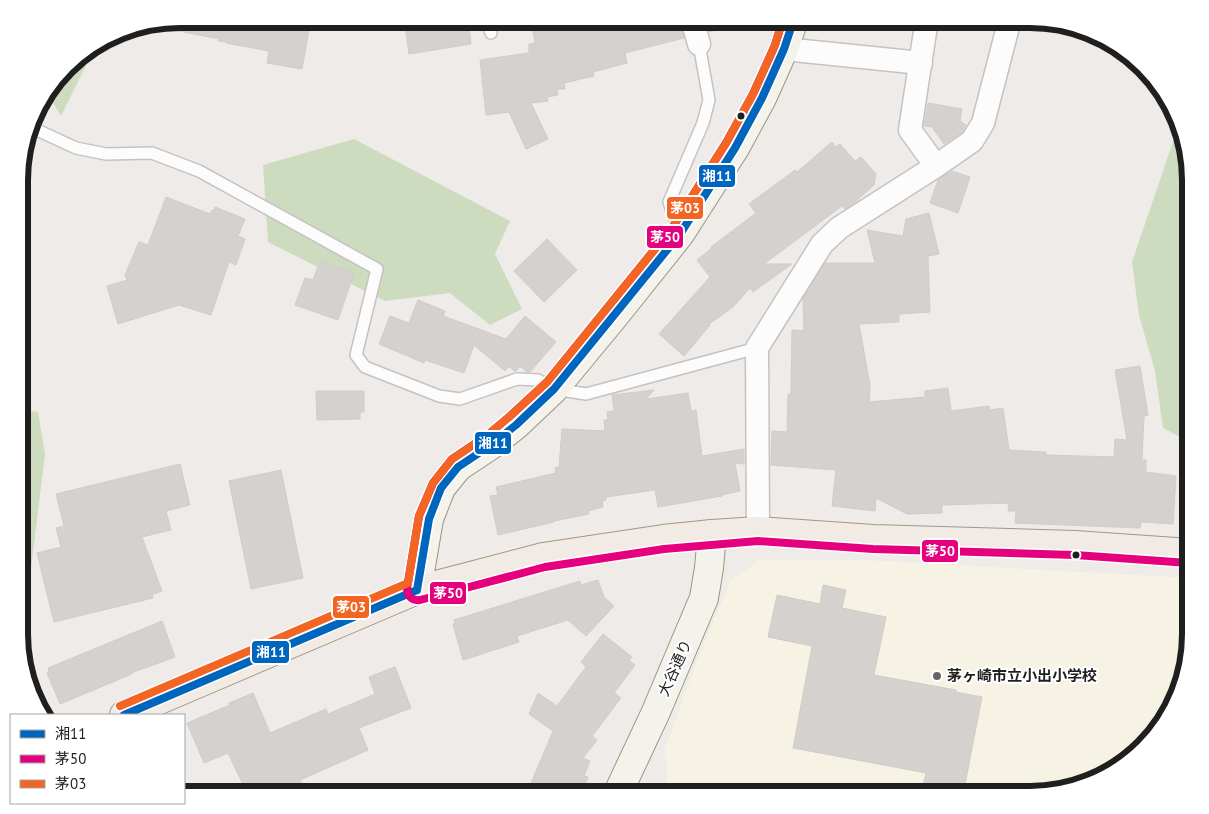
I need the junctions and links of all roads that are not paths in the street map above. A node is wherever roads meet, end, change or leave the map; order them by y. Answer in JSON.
{"nodes":[{"id":1,"x":489,"y":27,"type":"edge"},
{"id":2,"x":694,"y":27,"type":"edge"},
{"id":3,"x":791,"y":27,"type":"edge"},
{"id":4,"x":926,"y":27,"type":"edge"},
{"id":5,"x":1008,"y":27,"type":"edge"},
{"id":6,"x":491,"y":33,"type":"dead end"},
{"id":7,"x":699,"y":44,"type":"joint"},
{"id":8,"x":784,"y":49,"type":"junction"},
{"id":9,"x":921,"y":62,"type":"junction"},
{"id":10,"x":37,"y":129,"type":"edge"},
{"id":11,"x":936,"y":166,"type":"junction"},
{"id":12,"x":680,"y":234,"type":"junction"},
{"id":13,"x":757,"y":348,"type":"junction"},
{"id":14,"x":554,"y":389,"type":"junction"},
{"id":15,"x":758,"y":532,"type":"junction"},
{"id":16,"x":712,"y":534,"type":"junction"},
{"id":17,"x":1181,"y":552,"type":"edge"},
{"id":18,"x":417,"y":590,"type":"junction"},
{"id":19,"x":126,"y":714,"type":"edge"},
{"id":20,"x":621,"y":786,"type":"edge"}],
"edges":[{"from":1,"to":6,"type":"lane"},
{"from":2,"to":7,"type":"street"},
{"from":3,"to":8,"type":"main road"},
{"from":4,"to":9,"type":"street"},
{"from":5,"to":11,"type":"street"},
{"from":7,"to":12,"type":"lane"},
{"from":8,"to":9,"type":"street"},
{"from":8,"to":12,"type":"main road"},
{"from":9,"to":11,"type":"street"},
{"from":10,"to":14,"type":"lane"},
{"from":11,"to":13,"type":"street"},
{"from":12,"to":14,"type":"main road"},
{"from":13,"to":14,"type":"lane"},
{"from":13,"to":15,"type":"street"},
{"from":14,"to":18,"type":"main road"},
{"from":15,"to":16,"type":"main road"},
{"from":15,"to":17,"type":"main road"},
{"from":16,"to":18,"type":"main road"},
{"from":16,"to":20,"type":"main road","name":"大谷通り"},
{"from":18,"to":19,"type":"main road"}]}
